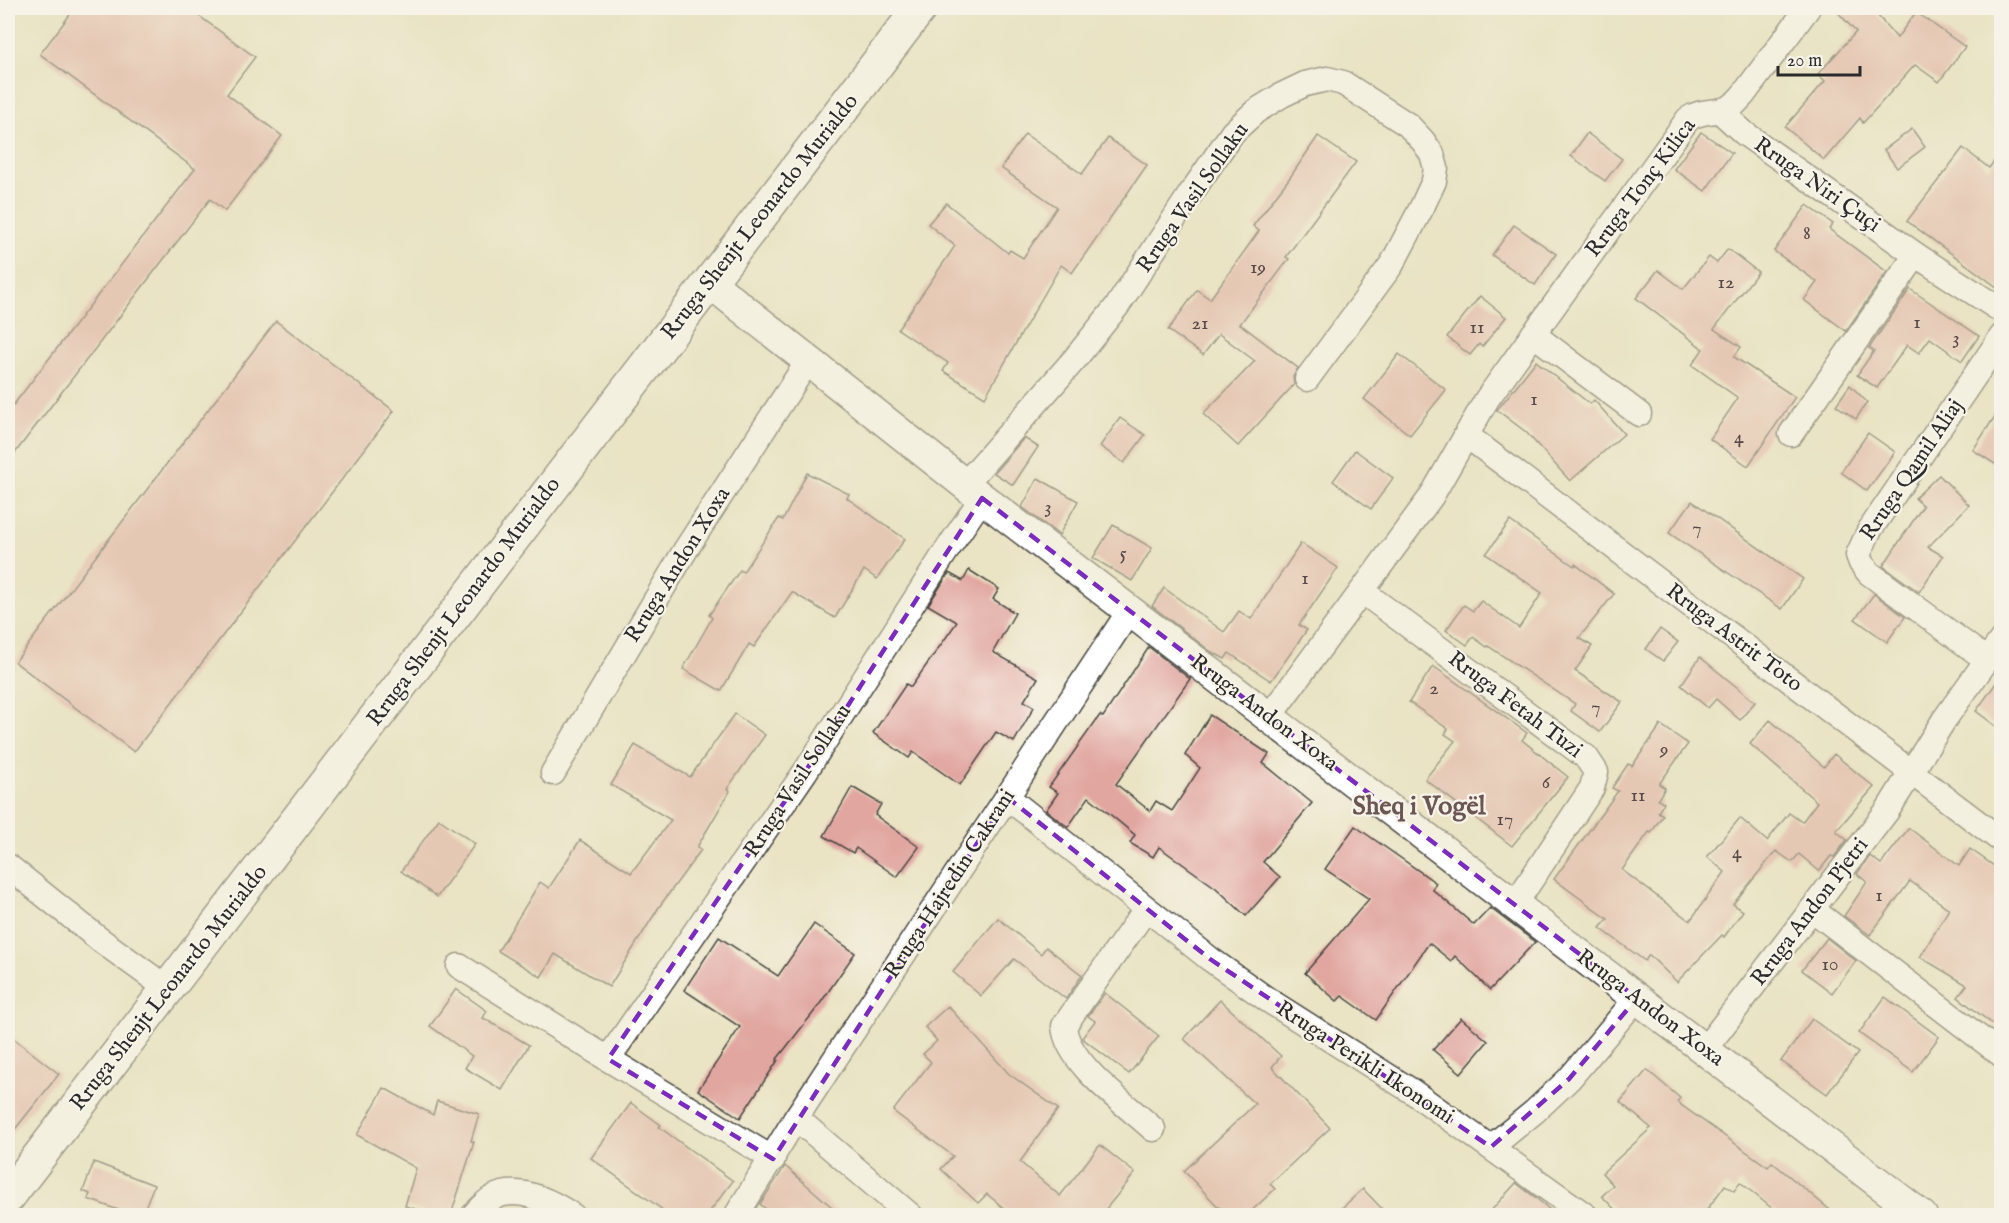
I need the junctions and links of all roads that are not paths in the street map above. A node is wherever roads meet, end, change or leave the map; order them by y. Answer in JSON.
{"nodes":[{"id":1,"x":920,"y":8,"type":"edge"},
{"id":2,"x":1808,"y":8,"type":"edge"},
{"id":3,"x":1720,"y":111,"type":"junction"},
{"id":4,"x":1916,"y":255,"type":"junction"},
{"id":5,"x":709,"y":282,"type":"junction"},
{"id":6,"x":2001,"y":310,"type":"edge"},
{"id":7,"x":1533,"y":334,"type":"junction"},
{"id":8,"x":2001,"y":336,"type":"edge"},
{"id":9,"x":808,"y":361,"type":"junction"},
{"id":10,"x":1307,"y":379,"type":"dead end"},
{"id":11,"x":1639,"y":414,"type":"dead end"},
{"id":12,"x":1791,"y":434,"type":"dead end"},
{"id":13,"x":1466,"y":435,"type":"junction"},
{"id":14,"x":973,"y":491,"type":"junction"},
{"id":15,"x":1363,"y":592,"type":"junction"},
{"id":16,"x":1130,"y":610,"type":"junction"},
{"id":17,"x":2001,"y":639,"type":"edge"},
{"id":18,"x":1987,"y":660,"type":"junction"},
{"id":19,"x":1269,"y":717,"type":"junction"},
{"id":20,"x":554,"y":773,"type":"dead end"},
{"id":21,"x":1913,"y":773,"type":"junction"},
{"id":22,"x":1007,"y":797,"type":"junction"},
{"id":23,"x":2001,"y":841,"type":"edge"},
{"id":24,"x":8,"y":866,"type":"edge"},
{"id":25,"x":1515,"y":904,"type":"junction"},
{"id":26,"x":1146,"y":909,"type":"junction"},
{"id":27,"x":1813,"y":910,"type":"junction"},
{"id":28,"x":459,"y":966,"type":"dead end"},
{"id":29,"x":168,"y":989,"type":"junction"},
{"id":30,"x":1638,"y":998,"type":"junction"},
{"id":31,"x":1705,"y":1049,"type":"junction"},
{"id":32,"x":2001,"y":1054,"type":"edge"},
{"id":33,"x":608,"y":1059,"type":"junction"},
{"id":34,"x":796,"y":1118,"type":"junction"},
{"id":35,"x":1153,"y":1129,"type":"dead end"},
{"id":36,"x":1491,"y":1147,"type":"junction"},
{"id":37,"x":773,"y":1159,"type":"junction"},
{"id":38,"x":8,"y":1197,"type":"edge"},
{"id":39,"x":1916,"y":1214,"type":"edge"},
{"id":40,"x":473,"y":1215,"type":"edge"},
{"id":41,"x":573,"y":1215,"type":"edge"},
{"id":42,"x":736,"y":1215,"type":"edge"},
{"id":43,"x":911,"y":1215,"type":"edge"},
{"id":44,"x":1586,"y":1215,"type":"edge"}],
"edges":[{"from":1,"to":5,"type":"main road","name":"Rruga Shenjt Leonardo Murialdo"},
{"from":2,"to":3,"type":"street","name":"Rruga Tonç Kilica"},
{"from":3,"to":4,"type":"street","name":"Rruga Niri Çuçi"},
{"from":3,"to":7,"type":"street","name":"Rruga Tonç Kilica"},
{"from":4,"to":6,"type":"street","name":"Rruga Niri Çuçi"},
{"from":4,"to":12,"type":"street"},
{"from":5,"to":9,"type":"street","name":"Rruga Andon Xoxa"},
{"from":5,"to":29,"type":"main road","name":"Rruga Shenjt Leonardo Murialdo"},
{"from":7,"to":11,"type":"street"},
{"from":7,"to":13,"type":"street","name":"Rruga Tonç Kilica"},
{"from":8,"to":18,"type":"street","name":"Rruga Qamil Aliaj"},
{"from":9,"to":14,"type":"street","name":"Rruga Andon Xoxa"},
{"from":9,"to":20,"type":"street","name":"Rruga Andon Xoxa"},
{"from":10,"to":14,"type":"street","name":"Rruga Vasil Sollaku"},
{"from":13,"to":15,"type":"street","name":"Rruga Tonç Kilica"},
{"from":13,"to":21,"type":"street","name":"Rruga Astrit Toto"},
{"from":14,"to":16,"type":"street","name":"Rruga Andon Xoxa"},
{"from":14,"to":33,"type":"street","name":"Rruga Vasil Sollaku"},
{"from":15,"to":19,"type":"street","name":"Rruga Tonç Kilica"},
{"from":15,"to":25,"type":"street","name":"Rruga Fetah Tuzi"},
{"from":16,"to":19,"type":"street","name":"Rruga Andon Xoxa"},
{"from":16,"to":22,"type":"street","name":"Rruga Hajredin Cakrani"},
{"from":17,"to":18,"type":"street","name":"Rruga Andon Pjetri"},
{"from":18,"to":21,"type":"street","name":"Rruga Andon Pjetri"},
{"from":19,"to":25,"type":"street","name":"Rruga Andon Xoxa"},
{"from":21,"to":23,"type":"street","name":"Rruga Astrit Toto"},
{"from":21,"to":27,"type":"street","name":"Rruga Andon Pjetri"},
{"from":22,"to":26,"type":"street","name":"Rruga Perikli Ikonomi"},
{"from":22,"to":34,"type":"street","name":"Rruga Hajredin Cakrani"},
{"from":24,"to":29,"type":"street"},
{"from":25,"to":30,"type":"street","name":"Rruga Andon Xoxa"},
{"from":26,"to":35,"type":"street"},
{"from":26,"to":36,"type":"street","name":"Rruga Perikli Ikonomi"},
{"from":27,"to":31,"type":"street","name":"Rruga Andon Pjetri"},
{"from":27,"to":32,"type":"street"},
{"from":28,"to":33,"type":"street"},
{"from":29,"to":38,"type":"main road","name":"Rruga Shenjt Leonardo Murialdo"},
{"from":30,"to":31,"type":"street","name":"Rruga Andon Xoxa"},
{"from":30,"to":36,"type":"street"},
{"from":31,"to":39,"type":"street","name":"Rruga Andon Xoxa"},
{"from":33,"to":37,"type":"street"},
{"from":34,"to":37,"type":"street","name":"Rruga Hajredin Cakrani"},
{"from":34,"to":43,"type":"street"},
{"from":36,"to":44,"type":"street","name":"Rruga Perikli Ikonomi"},
{"from":37,"to":42,"type":"street","name":"Rruga Hajredin Cakrani"},
{"from":40,"to":41,"type":"street"}]}
